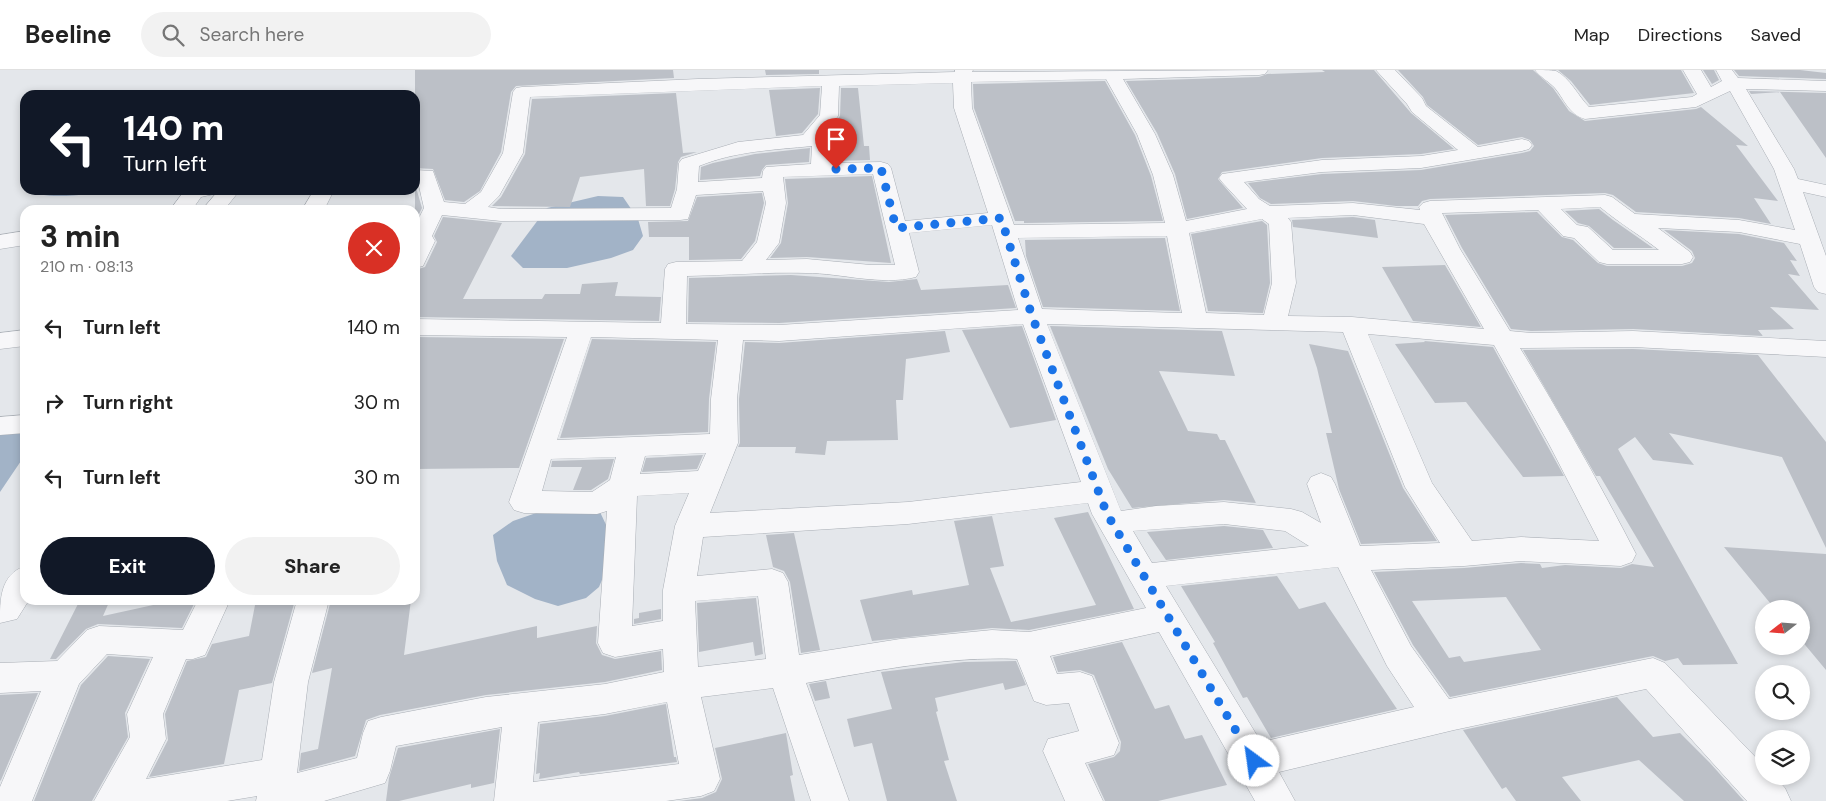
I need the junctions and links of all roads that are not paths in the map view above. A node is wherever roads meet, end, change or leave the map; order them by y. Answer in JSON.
{"nodes":[{"id":1,"x":1259,"y":70,"type":"edge"},
{"id":2,"x":1385,"y":70,"type":"edge"},
{"id":3,"x":1544,"y":70,"type":"edge"},
{"id":4,"x":1692,"y":70,"type":"edge"},
{"id":5,"x":1788,"y":70,"type":"edge"},
{"id":6,"x":963,"y":74,"type":"edge"},
{"id":7,"x":1112,"y":75,"type":"junction"},
{"id":8,"x":1728,"y":76,"type":"edge"},
{"id":9,"x":699,"y":77,"type":"edge"},
{"id":10,"x":831,"y":80,"type":"junction"},
{"id":11,"x":1826,"y":86,"type":"edge"},
{"id":12,"x":1707,"y":95,"type":"junction"},
{"id":13,"x":808,"y":141,"type":"junction"},
{"id":14,"x":1522,"y":145,"type":"dead end"},
{"id":15,"x":1474,"y":153,"type":"junction"},
{"id":16,"x":821,"y":170,"type":"junction"},
{"id":17,"x":420,"y":176,"type":"edge"},
{"id":18,"x":1789,"y":183,"type":"junction"},
{"id":19,"x":772,"y":184,"type":"junction"},
{"id":20,"x":687,"y":189,"type":"junction"},
{"id":21,"x":1826,"y":190,"type":"edge"},
{"id":22,"x":226,"y":195,"type":"edge"},
{"id":23,"x":1542,"y":202,"type":"junction"},
{"id":24,"x":217,"y":205,"type":"edge"},
{"id":25,"x":435,"y":208,"type":"junction"},
{"id":26,"x":469,"y":211,"type":"junction"},
{"id":27,"x":1266,"y":212,"type":"junction"},
{"id":28,"x":1432,"y":218,"type":"junction"},
{"id":29,"x":1634,"y":220,"type":"junction"},
{"id":30,"x":1003,"y":225,"type":"junction"},
{"id":31,"x":896,"y":228,"type":"junction"},
{"id":32,"x":1178,"y":230,"type":"junction"},
{"id":33,"x":420,"y":235,"type":"edge"},
{"id":34,"x":20,"y":239,"type":"edge"},
{"id":35,"x":1809,"y":239,"type":"junction"},
{"id":36,"x":420,"y":240,"type":"edge"},
{"id":37,"x":0,"y":242,"type":"edge"},
{"id":38,"x":420,"y":250,"type":"edge"},
{"id":39,"x":749,"y":266,"type":"junction"},
{"id":40,"x":1826,"y":287,"type":"edge"},
{"id":41,"x":1032,"y":316,"type":"junction"},
{"id":42,"x":1195,"y":320,"type":"junction"},
{"id":43,"x":1274,"y":322,"type":"junction"},
{"id":44,"x":1352,"y":325,"type":"junction"},
{"id":45,"x":420,"y":327,"type":"edge"},
{"id":46,"x":582,"y":331,"type":"junction"},
{"id":47,"x":674,"y":332,"type":"junction"},
{"id":48,"x":731,"y":333,"type":"junction"},
{"id":49,"x":1502,"y":338,"type":"junction"},
{"id":50,"x":20,"y":339,"type":"edge"},
{"id":51,"x":0,"y":341,"type":"edge"},
{"id":52,"x":1826,"y":349,"type":"edge"},
{"id":53,"x":20,"y":424,"type":"edge"},
{"id":54,"x":0,"y":426,"type":"edge"},
{"id":55,"x":724,"y":443,"type":"junction"},
{"id":56,"x":633,"y":447,"type":"junction"},
{"id":57,"x":540,"y":450,"type":"junction"},
{"id":58,"x":708,"y":481,"type":"junction"},
{"id":59,"x":1322,"y":484,"type":"dead end"},
{"id":60,"x":623,"y":486,"type":"junction"},
{"id":61,"x":1099,"y":491,"type":"junction"},
{"id":62,"x":1113,"y":523,"type":"junction"},
{"id":63,"x":690,"y":526,"type":"junction"},
{"id":64,"x":1464,"y":554,"type":"junction"},
{"id":65,"x":1349,"y":556,"type":"junction"},
{"id":66,"x":1144,"y":576,"type":"junction"},
{"id":67,"x":20,"y":587,"type":"edge"},
{"id":68,"x":680,"y":590,"type":"junction"},
{"id":69,"x":212,"y":605,"type":"edge"},
{"id":70,"x":312,"y":605,"type":"edge"},
{"id":71,"x":0,"y":610,"type":"edge"},
{"id":72,"x":1168,"y":617,"type":"junction"},
{"id":73,"x":679,"y":632,"type":"junction"},
{"id":74,"x":175,"y":644,"type":"junction"},
{"id":75,"x":1029,"y":646,"type":"junction"},
{"id":76,"x":785,"y":672,"type":"junction"},
{"id":77,"x":66,"y":675,"type":"junction"},
{"id":78,"x":0,"y":678,"type":"edge"},
{"id":79,"x":681,"y":684,"type":"junction"},
{"id":80,"x":522,"y":708,"type":"junction"},
{"id":81,"x":1441,"y":717,"type":"junction"},
{"id":82,"x":1254,"y":761,"type":"junction"},
{"id":83,"x":277,"y":791,"type":"edge"},
{"id":84,"x":13,"y":801,"type":"edge"},
{"id":85,"x":113,"y":801,"type":"edge"},
{"id":86,"x":118,"y":801,"type":"edge"},
{"id":87,"x":513,"y":801,"type":"edge"},
{"id":88,"x":525,"y":801,"type":"edge"},
{"id":89,"x":830,"y":801,"type":"edge"},
{"id":90,"x":1084,"y":801,"type":"edge"},
{"id":91,"x":1276,"y":801,"type":"edge"},
{"id":92,"x":1772,"y":801,"type":"edge"}],
"edges":[{"from":1,"to":7,"type":"street"},
{"from":2,"to":15,"type":"street"},
{"from":3,"to":12,"type":"street"},
{"from":4,"to":12,"type":"street"},
{"from":5,"to":11,"type":"street"},
{"from":6,"to":7,"type":"street"},
{"from":6,"to":10,"type":"street"},
{"from":6,"to":30,"type":"street"},
{"from":7,"to":32,"type":"street"},
{"from":8,"to":11,"type":"street"},
{"from":8,"to":12,"type":"street"},
{"from":8,"to":18,"type":"street"},
{"from":9,"to":10,"type":"street"},
{"from":9,"to":26,"type":"street"},
{"from":10,"to":13,"type":"street"},
{"from":13,"to":16,"type":"street"},
{"from":13,"to":20,"type":"street"},
{"from":14,"to":15,"type":"street"},
{"from":15,"to":27,"type":"street"},
{"from":16,"to":19,"type":"street"},
{"from":16,"to":31,"type":"street"},
{"from":17,"to":25,"type":"street"},
{"from":18,"to":21,"type":"street"},
{"from":18,"to":35,"type":"street"},
{"from":19,"to":20,"type":"street"},
{"from":19,"to":39,"type":"street"},
{"from":20,"to":26,"type":"street"},
{"from":22,"to":24,"type":"street"},
{"from":23,"to":28,"type":"street"},
{"from":23,"to":29,"type":"street"},
{"from":23,"to":29,"type":"street"},
{"from":25,"to":26,"type":"street"},
{"from":25,"to":33,"type":"street"},
{"from":27,"to":28,"type":"street"},
{"from":27,"to":32,"type":"street"},
{"from":27,"to":43,"type":"street"},
{"from":28,"to":49,"type":"street"},
{"from":29,"to":35,"type":"street"},
{"from":30,"to":31,"type":"street"},
{"from":30,"to":32,"type":"street"},
{"from":30,"to":41,"type":"street"},
{"from":31,"to":39,"type":"street"},
{"from":32,"to":42,"type":"street"},
{"from":34,"to":37,"type":"street"},
{"from":35,"to":40,"type":"street"},
{"from":36,"to":38,"type":"street"},
{"from":39,"to":47,"type":"street"},
{"from":41,"to":42,"type":"street"},
{"from":41,"to":48,"type":"street"},
{"from":41,"to":61,"type":"street"},
{"from":42,"to":43,"type":"street"},
{"from":43,"to":44,"type":"street"},
{"from":44,"to":49,"type":"street"},
{"from":44,"to":64,"type":"street"},
{"from":45,"to":46,"type":"street"},
{"from":46,"to":47,"type":"street"},
{"from":46,"to":57,"type":"street"},
{"from":47,"to":48,"type":"street"},
{"from":48,"to":55,"type":"street"},
{"from":49,"to":52,"type":"street"},
{"from":49,"to":64,"type":"street"},
{"from":50,"to":51,"type":"street"},
{"from":53,"to":54,"type":"street"},
{"from":55,"to":56,"type":"street"},
{"from":55,"to":58,"type":"street"},
{"from":56,"to":57,"type":"street"},
{"from":56,"to":60,"type":"street"},
{"from":57,"to":60,"type":"street"},
{"from":58,"to":60,"type":"street"},
{"from":58,"to":63,"type":"street"},
{"from":59,"to":65,"type":"street"},
{"from":60,"to":73,"type":"street"},
{"from":61,"to":62,"type":"street"},
{"from":61,"to":63,"type":"street"},
{"from":62,"to":65,"type":"street"},
{"from":62,"to":66,"type":"street"},
{"from":63,"to":68,"type":"street"},
{"from":64,"to":65,"type":"street"},
{"from":65,"to":66,"type":"street"},
{"from":65,"to":81,"type":"street"},
{"from":66,"to":72,"type":"street"},
{"from":67,"to":71,"type":"street"},
{"from":68,"to":73,"type":"street"},
{"from":68,"to":76,"type":"street"},
{"from":69,"to":74,"type":"street"},
{"from":70,"to":83,"type":"street"},
{"from":72,"to":75,"type":"street"},
{"from":72,"to":82,"type":"street"},
{"from":73,"to":79,"type":"street"},
{"from":74,"to":77,"type":"street"},
{"from":74,"to":85,"type":"street"},
{"from":75,"to":76,"type":"street"},
{"from":75,"to":90,"type":"street"},
{"from":76,"to":79,"type":"street"},
{"from":76,"to":89,"type":"street"},
{"from":77,"to":78,"type":"street"},
{"from":77,"to":84,"type":"street"},
{"from":79,"to":80,"type":"street"},
{"from":79,"to":88,"type":"street"},
{"from":80,"to":83,"type":"street"},
{"from":80,"to":87,"type":"street"},
{"from":81,"to":82,"type":"street"},
{"from":81,"to":92,"type":"street"},
{"from":82,"to":91,"type":"street"},
{"from":83,"to":86,"type":"street"}]}
